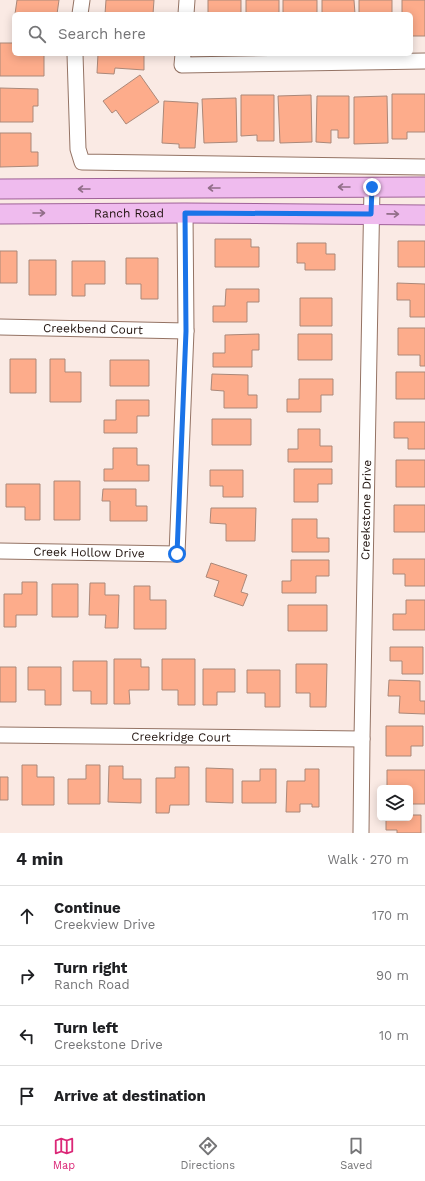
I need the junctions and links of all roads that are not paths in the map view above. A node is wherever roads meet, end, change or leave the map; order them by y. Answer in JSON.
{"nodes":[{"id":1,"x":82,"y":0,"type":"edge"},
{"id":2,"x":187,"y":0,"type":"edge"},
{"id":3,"x":80,"y":12,"type":"edge"},
{"id":4,"x":186,"y":12,"type":"edge"},
{"id":5,"x":75,"y":56,"type":"edge"},
{"id":6,"x":182,"y":60,"type":"edge"},
{"id":7,"x":425,"y":61,"type":"edge"},
{"id":8,"x":425,"y":167,"type":"edge"},
{"id":9,"x":372,"y":187,"type":"junction"},
{"id":10,"x":425,"y":187,"type":"edge"},
{"id":11,"x":0,"y":189,"type":"edge"},
{"id":12,"x":185,"y":213,"type":"junction"},
{"id":13,"x":0,"y":214,"type":"edge"},
{"id":14,"x":371,"y":214,"type":"junction"},
{"id":15,"x":425,"y":215,"type":"edge"},
{"id":16,"x":0,"y":327,"type":"edge"},
{"id":17,"x":186,"y":331,"type":"junction"},
{"id":18,"x":0,"y":551,"type":"edge"},
{"id":19,"x":0,"y":735,"type":"edge"},
{"id":20,"x":362,"y":739,"type":"junction"},
{"id":21,"x":361,"y":833,"type":"edge"}],
"edges":[{"from":1,"to":3,"type":"street"},
{"from":2,"to":4,"type":"street"},
{"from":5,"to":8,"type":"street"},
{"from":6,"to":7,"type":"street"},
{"from":9,"to":10,"type":"main road","name":"Ranch Road"},
{"from":9,"to":11,"type":"main road","name":"Ranch Road","one_way":true},
{"from":9,"to":14,"type":"street","name":"Creekstone Drive"},
{"from":13,"to":12,"type":"main road","name":"Ranch Road","one_way":true},
{"from":12,"to":14,"type":"main road","name":"Ranch Road"},
{"from":12,"to":17,"type":"street"},
{"from":14,"to":15,"type":"main road","name":"Ranch Road","one_way":true},
{"from":14,"to":20,"type":"street","name":"Creekstone Drive"},
{"from":16,"to":17,"type":"street","name":"Creekbend Court"},
{"from":17,"to":18,"type":"street","name":"Creek Hollow Drive"},
{"from":19,"to":20,"type":"street","name":"Creekridge Court"},
{"from":20,"to":21,"type":"street","name":"Creekstone Drive"}]}
